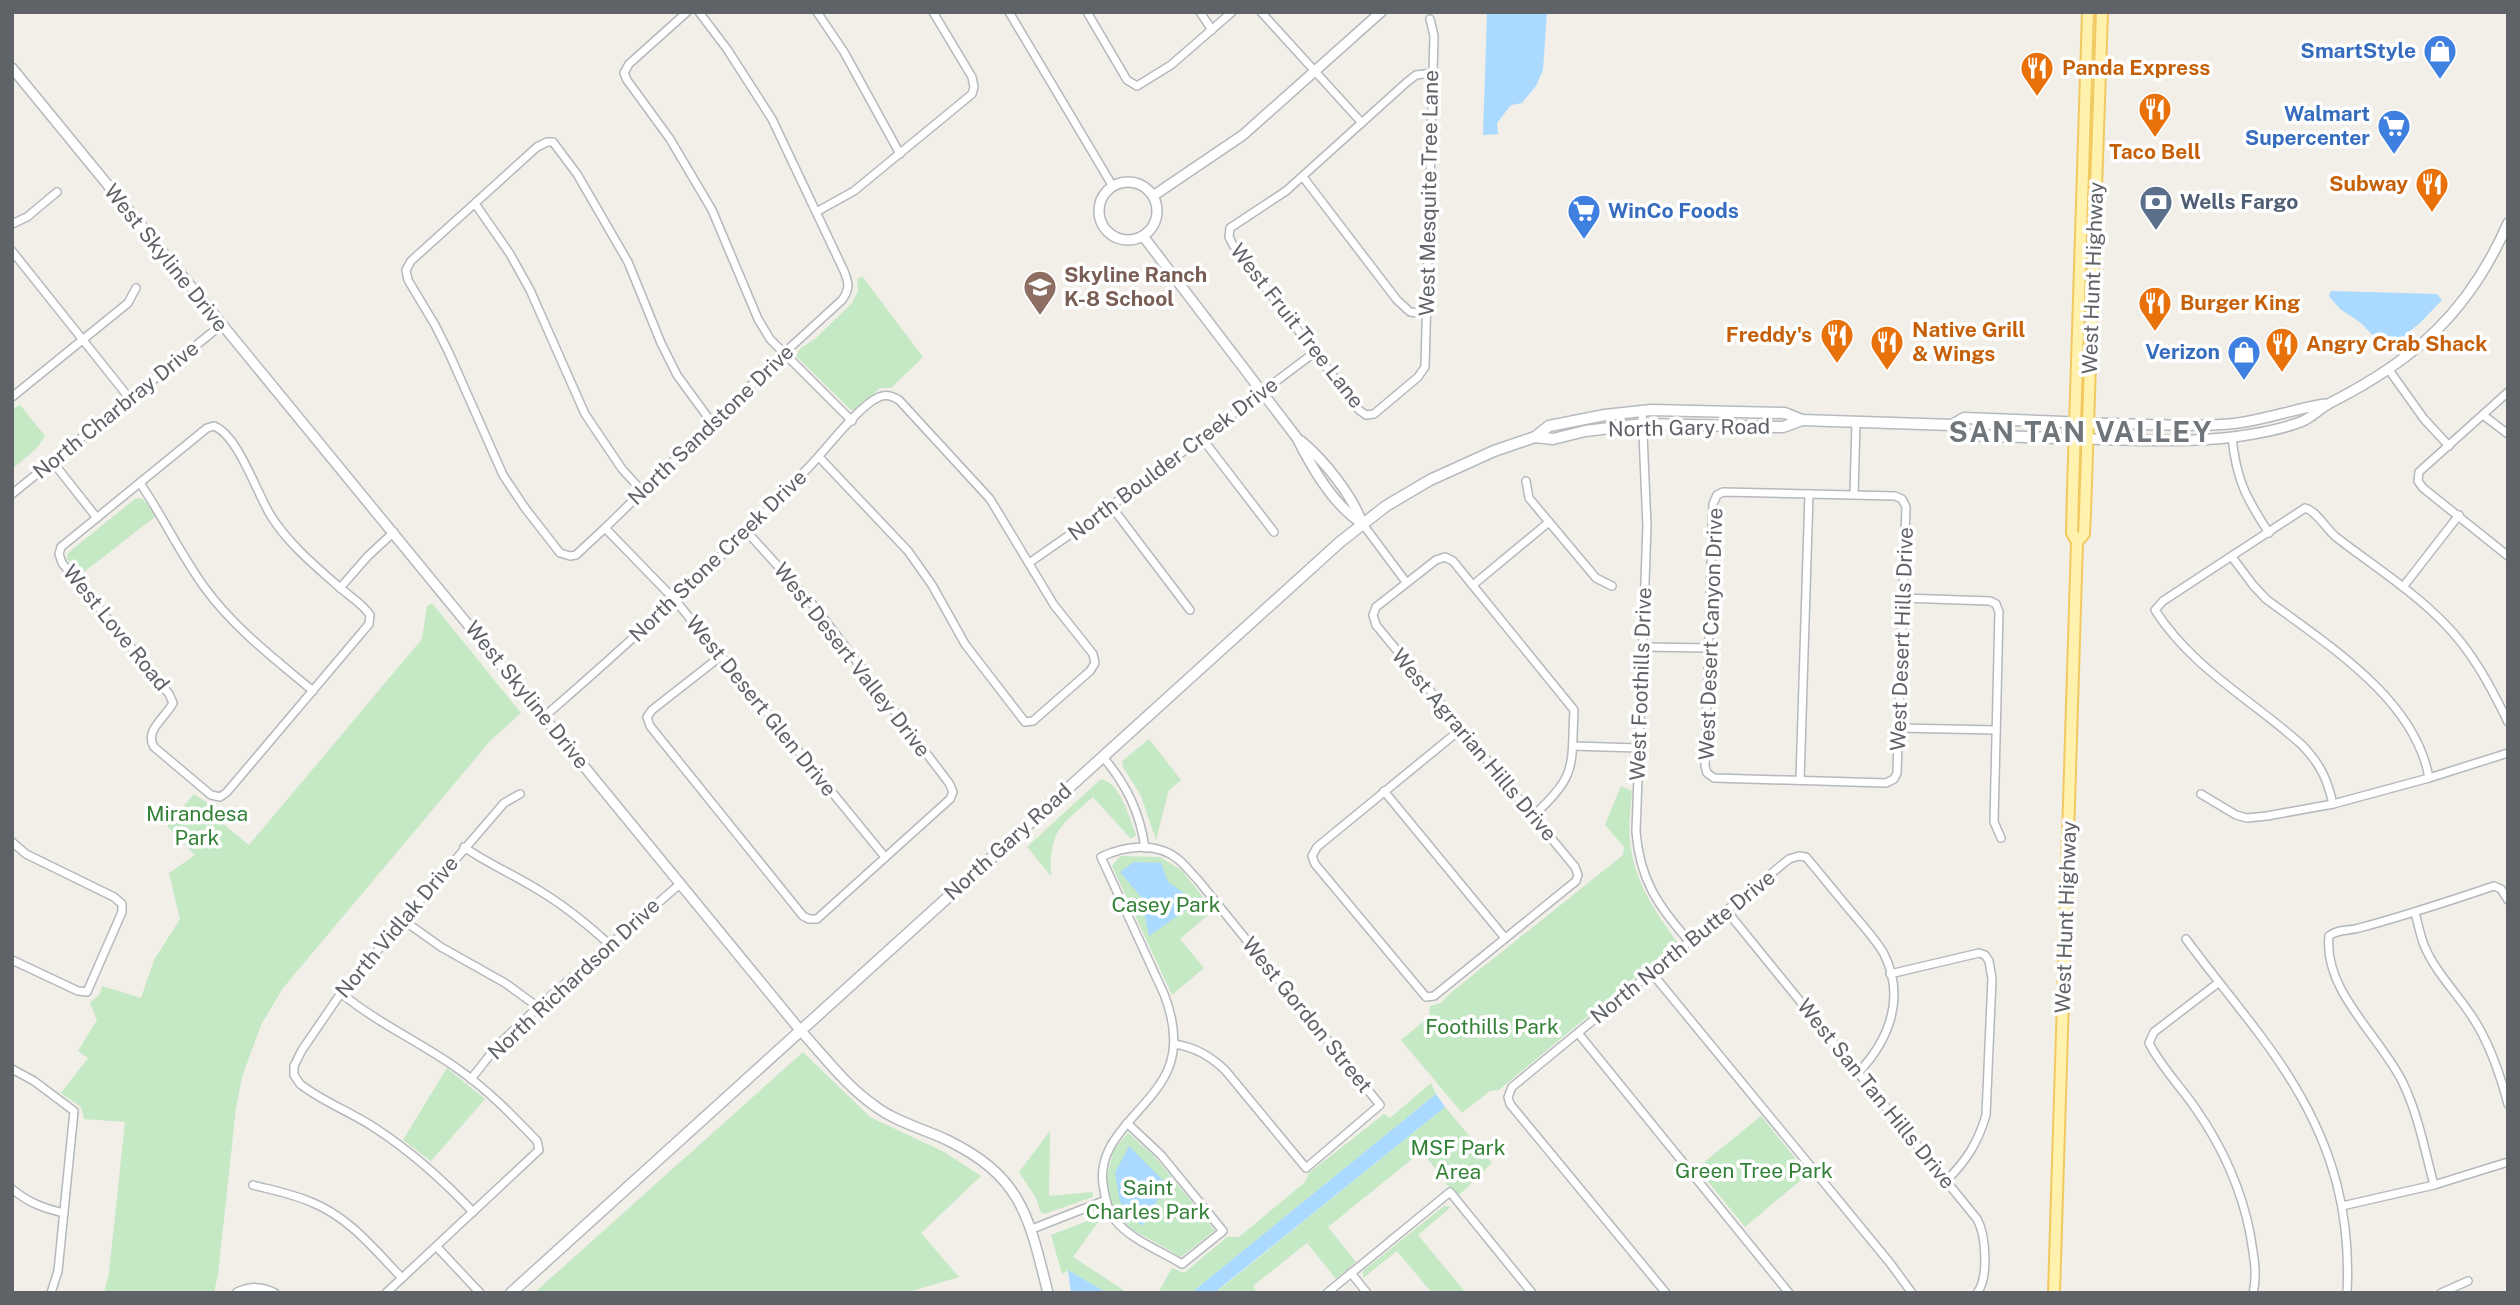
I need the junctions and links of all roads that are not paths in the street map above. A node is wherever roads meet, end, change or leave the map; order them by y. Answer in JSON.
{"nodes":[{"id":1,"x":687,"y":12,"type":"edge"},
{"id":2,"x":699,"y":12,"type":"edge"},
{"id":3,"x":817,"y":12,"type":"edge"},
{"id":4,"x":933,"y":12,"type":"edge"},
{"id":5,"x":1009,"y":12,"type":"edge"},
{"id":6,"x":1087,"y":12,"type":"edge"},
{"id":7,"x":1200,"y":12,"type":"edge"},
{"id":8,"x":1232,"y":12,"type":"edge"},
{"id":9,"x":1261,"y":12,"type":"edge"},
{"id":10,"x":1381,"y":12,"type":"edge"},
{"id":11,"x":2088,"y":12,"type":"edge"},
{"id":12,"x":2102,"y":12,"type":"edge"},
{"id":13,"x":1430,"y":19,"type":"dead end"},
{"id":14,"x":1212,"y":30,"type":"junction"},
{"id":15,"x":12,"y":68,"type":"edge"},
{"id":16,"x":1317,"y":71,"type":"junction"},
{"id":17,"x":1432,"y":73,"type":"junction"},
{"id":18,"x":1362,"y":122,"type":"junction"},
{"id":19,"x":900,"y":154,"type":"junction"},
{"id":20,"x":1303,"y":177,"type":"junction"},
{"id":21,"x":1112,"y":185,"type":"junction"},
{"id":22,"x":57,"y":192,"type":"dead end"},
{"id":23,"x":1153,"y":196,"type":"junction"},
{"id":24,"x":476,"y":205,"type":"junction"},
{"id":25,"x":818,"y":211,"type":"junction"},
{"id":26,"x":2508,"y":223,"type":"edge"},
{"id":27,"x":12,"y":224,"type":"edge"},
{"id":28,"x":1143,"y":236,"type":"junction"},
{"id":29,"x":2497,"y":249,"type":"junction"},
{"id":30,"x":12,"y":251,"type":"edge"},
{"id":31,"x":2508,"y":255,"type":"edge"},
{"id":32,"x":136,"y":288,"type":"dead end"},
{"id":33,"x":1426,"y":314,"type":"junction"},
{"id":34,"x":220,"y":326,"type":"junction"},
{"id":35,"x":83,"y":341,"type":"junction"},
{"id":36,"x":1315,"y":352,"type":"junction"},
{"id":37,"x":783,"y":354,"type":"junction"},
{"id":38,"x":2389,"y":370,"type":"junction"},
{"id":39,"x":2508,"y":392,"type":"edge"},
{"id":40,"x":1262,"y":393,"type":"junction"},
{"id":41,"x":12,"y":397,"type":"edge"},
{"id":42,"x":130,"y":399,"type":"junction"},
{"id":43,"x":2330,"y":403,"type":"junction"},
{"id":44,"x":1643,"y":411,"type":"junction"},
{"id":45,"x":1366,"y":415,"type":"joint"},
{"id":46,"x":2483,"y":415,"type":"junction"},
{"id":47,"x":1998,"y":419,"type":"junction"},
{"id":48,"x":1801,"y":420,"type":"junction"},
{"id":49,"x":852,"y":421,"type":"junction"},
{"id":50,"x":1856,"y":422,"type":"junction"},
{"id":51,"x":2075,"y":422,"type":"junction"},
{"id":52,"x":712,"y":423,"type":"junction"},
{"id":53,"x":2088,"y":423,"type":"junction"},
{"id":54,"x":1643,"y":424,"type":"junction"},
{"id":55,"x":1952,"y":425,"type":"junction"},
{"id":56,"x":2508,"y":434,"type":"edge"},
{"id":57,"x":1976,"y":435,"type":"junction"},
{"id":58,"x":1201,"y":437,"type":"junction"},
{"id":59,"x":1535,"y":437,"type":"junction"},
{"id":60,"x":2232,"y":437,"type":"junction"},
{"id":61,"x":2075,"y":439,"type":"junction"},
{"id":62,"x":2087,"y":439,"type":"junction"},
{"id":63,"x":2449,"y":446,"type":"junction"},
{"id":64,"x":818,"y":457,"type":"junction"},
{"id":65,"x":52,"y":461,"type":"junction"},
{"id":66,"x":1526,"y":481,"type":"dead end"},
{"id":67,"x":140,"y":483,"type":"junction"},
{"id":68,"x":643,"y":492,"type":"junction"},
{"id":69,"x":12,"y":494,"type":"edge"},
{"id":70,"x":1809,"y":494,"type":"junction"},
{"id":71,"x":1854,"y":494,"type":"junction"},
{"id":72,"x":1111,"y":506,"type":"junction"},
{"id":73,"x":2459,"y":515,"type":"junction"},
{"id":74,"x":97,"y":518,"type":"junction"},
{"id":75,"x":1549,"y":522,"type":"junction"},
{"id":76,"x":1363,"y":523,"type":"junction"},
{"id":77,"x":605,"y":528,"type":"junction"},
{"id":78,"x":394,"y":532,"type":"junction"},
{"id":79,"x":747,"y":532,"type":"junction"},
{"id":80,"x":1274,"y":532,"type":"dead end"},
{"id":81,"x":2269,"y":533,"type":"junction"},
{"id":82,"x":2077,"y":542,"type":"junction"},
{"id":83,"x":2508,"y":556,"type":"edge"},
{"id":84,"x":2232,"y":557,"type":"junction"},
{"id":85,"x":1029,"y":563,"type":"junction"},
{"id":86,"x":1406,"y":582,"type":"junction"},
{"id":87,"x":1473,"y":585,"type":"junction"},
{"id":88,"x":1612,"y":586,"type":"dead end"},
{"id":89,"x":2403,"y":587,"type":"junction"},
{"id":90,"x":340,"y":588,"type":"junction"},
{"id":91,"x":1902,"y":598,"type":"junction"},
{"id":92,"x":675,"y":600,"type":"junction"},
{"id":93,"x":1190,"y":610,"type":"dead end"},
{"id":94,"x":1644,"y":647,"type":"junction"},
{"id":95,"x":1709,"y":648,"type":"junction"},
{"id":96,"x":721,"y":656,"type":"junction"},
{"id":97,"x":313,"y":691,"type":"junction"},
{"id":98,"x":545,"y":716,"type":"junction"},
{"id":99,"x":2508,"y":722,"type":"edge"},
{"id":100,"x":1899,"y":728,"type":"junction"},
{"id":101,"x":1461,"y":729,"type":"junction"},
{"id":102,"x":1996,"y":730,"type":"junction"},
{"id":103,"x":1573,"y":746,"type":"junction"},
{"id":104,"x":1639,"y":748,"type":"junction"},
{"id":105,"x":2508,"y":753,"type":"edge"},
{"id":106,"x":1103,"y":757,"type":"junction"},
{"id":107,"x":2429,"y":778,"type":"junction"},
{"id":108,"x":1800,"y":780,"type":"junction"},
{"id":109,"x":1384,"y":791,"type":"junction"},
{"id":110,"x":520,"y":794,"type":"dead end"},
{"id":111,"x":2201,"y":794,"type":"dead end"},
{"id":112,"x":2333,"y":804,"type":"junction"},
{"id":113,"x":1533,"y":816,"type":"junction"},
{"id":114,"x":2001,"y":838,"type":"dead end"},
{"id":115,"x":12,"y":842,"type":"edge"},
{"id":116,"x":464,"y":847,"type":"junction"},
{"id":117,"x":1144,"y":848,"type":"junction"},
{"id":118,"x":885,"y":857,"type":"junction"},
{"id":119,"x":681,"y":883,"type":"junction"},
{"id":120,"x":2508,"y":900,"type":"edge"},
{"id":121,"x":1727,"y":910,"type":"junction"},
{"id":122,"x":2415,"y":913,"type":"junction"},
{"id":123,"x":402,"y":920,"type":"junction"},
{"id":124,"x":1505,"y":938,"type":"junction"},
{"id":125,"x":2186,"y":939,"type":"dead end"},
{"id":126,"x":1689,"y":942,"type":"junction"},
{"id":127,"x":609,"y":944,"type":"junction"},
{"id":128,"x":12,"y":960,"type":"edge"},
{"id":129,"x":1651,"y":972,"type":"junction"},
{"id":130,"x":1890,"y":974,"type":"junction"},
{"id":131,"x":2218,"y":983,"type":"junction"},
{"id":132,"x":341,"y":993,"type":"junction"},
{"id":133,"x":538,"y":1007,"type":"junction"},
{"id":134,"x":800,"y":1030,"type":"junction"},
{"id":135,"x":1578,"y":1033,"type":"junction"},
{"id":136,"x":1174,"y":1044,"type":"junction"},
{"id":137,"x":12,"y":1069,"type":"edge"},
{"id":138,"x":1858,"y":1073,"type":"junction"},
{"id":139,"x":471,"y":1079,"type":"junction"},
{"id":140,"x":2508,"y":1104,"type":"edge"},
{"id":141,"x":1127,"y":1123,"type":"junction"},
{"id":142,"x":2508,"y":1163,"type":"edge"},
{"id":143,"x":1946,"y":1181,"type":"junction"},
{"id":144,"x":253,"y":1185,"type":"dead end"},
{"id":145,"x":2434,"y":1185,"type":"junction"},
{"id":146,"x":12,"y":1189,"type":"edge"},
{"id":147,"x":1106,"y":1200,"type":"junction"},
{"id":148,"x":2342,"y":1206,"type":"junction"},
{"id":149,"x":473,"y":1212,"type":"junction"},
{"id":150,"x":64,"y":1213,"type":"junction"},
{"id":151,"x":1032,"y":1229,"type":"junction"},
{"id":152,"x":437,"y":1247,"type":"junction"},
{"id":153,"x":1351,"y":1273,"type":"junction"},
{"id":154,"x":402,"y":1278,"type":"junction"},
{"id":155,"x":2468,"y":1282,"type":"dead end"},
{"id":156,"x":237,"y":1292,"type":"edge"},
{"id":157,"x":51,"y":1293,"type":"edge"},
{"id":158,"x":275,"y":1293,"type":"edge"},
{"id":159,"x":386,"y":1293,"type":"edge"},
{"id":160,"x":480,"y":1293,"type":"edge"},
{"id":161,"x":512,"y":1293,"type":"edge"},
{"id":162,"x":1048,"y":1293,"type":"edge"},
{"id":163,"x":1327,"y":1293,"type":"edge"},
{"id":164,"x":1367,"y":1293,"type":"edge"},
{"id":165,"x":1532,"y":1293,"type":"edge"},
{"id":166,"x":1666,"y":1293,"type":"edge"},
{"id":167,"x":1789,"y":1293,"type":"edge"},
{"id":168,"x":1912,"y":1293,"type":"edge"},
{"id":169,"x":1977,"y":1293,"type":"edge"},
{"id":170,"x":2054,"y":1293,"type":"edge"},
{"id":171,"x":2253,"y":1293,"type":"edge"},
{"id":172,"x":2347,"y":1293,"type":"edge"},
{"id":173,"x":2441,"y":1293,"type":"edge"}],
"edges":[{"from":1,"to":37,"type":"street"},
{"from":2,"to":25,"type":"street"},
{"from":3,"to":19,"type":"street"},
{"from":4,"to":19,"type":"street"},
{"from":5,"to":21,"type":"street"},
{"from":6,"to":14,"type":"street"},
{"from":7,"to":14,"type":"street"},
{"from":8,"to":14,"type":"street"},
{"from":9,"to":16,"type":"street"},
{"from":10,"to":16,"type":"street"},
{"from":11,"to":51,"type":"main road","name":"West Hunt Highway"},
{"from":12,"to":53,"type":"main road","name":"West Hunt Highway"},
{"from":13,"to":17,"type":"street","name":"West Mesquite Tree Lane"},
{"from":15,"to":34,"type":"street","name":"West Skyline Drive"},
{"from":16,"to":18,"type":"street"},
{"from":16,"to":23,"type":"street"},
{"from":17,"to":18,"type":"street"},
{"from":17,"to":33,"type":"street","name":"West Mesquite Tree Lane"},
{"from":18,"to":20,"type":"street"},
{"from":19,"to":25,"type":"street"},
{"from":20,"to":33,"type":"street"},
{"from":20,"to":36,"type":"street","name":"West Fruit Tree Lane"},
{"from":21,"to":23,"type":"street"},
{"from":21,"to":28,"type":"street"},
{"from":22,"to":27,"type":"street"},
{"from":23,"to":28,"type":"street"},
{"from":24,"to":52,"type":"street"},
{"from":24,"to":68,"type":"street"},
{"from":24,"to":77,"type":"street","name":"North Sandstone Drive"},
{"from":25,"to":37,"type":"street","name":"North Sandstone Drive"},
{"from":26,"to":29,"type":"street","name":"North Gary Road"},
{"from":28,"to":40,"type":"street"},
{"from":29,"to":31,"type":"street"},
{"from":29,"to":38,"type":"street","name":"North Gary Road"},
{"from":30,"to":35,"type":"street"},
{"from":32,"to":35,"type":"street"},
{"from":33,"to":45,"type":"street","name":"West Mesquite Tree Lane"},
{"from":34,"to":42,"type":"street","name":"North Charbray Drive"},
{"from":34,"to":78,"type":"street","name":"West Skyline Drive"},
{"from":35,"to":41,"type":"street"},
{"from":35,"to":42,"type":"street"},
{"from":36,"to":40,"type":"street","name":"North Boulder Creek Drive"},
{"from":36,"to":45,"type":"street","name":"West Fruit Tree Lane"},
{"from":37,"to":49,"type":"street"},
{"from":37,"to":52,"type":"street","name":"North Sandstone Drive"},
{"from":38,"to":43,"type":"street","name":"North Gary Road"},
{"from":38,"to":63,"type":"street"},
{"from":39,"to":46,"type":"street"},
{"from":40,"to":58,"type":"street","name":"North Boulder Creek Drive"},
{"from":40,"to":76,"type":"street"},
{"from":42,"to":65,"type":"street","name":"North Charbray Drive"},
{"from":43,"to":53,"type":"street","name":"North Gary Road"},
{"from":43,"to":60,"type":"street","name":"North Gary Road"},
{"from":44,"to":48,"type":"main road","name":"North Gary Road"},
{"from":44,"to":54,"type":"street","name":"West Foothills Drive"},
{"from":44,"to":59,"type":"main road","name":"North Gary Road"},
{"from":46,"to":56,"type":"street"},
{"from":46,"to":63,"type":"street"},
{"from":47,"to":51,"type":"main road","name":"North Gary Road"},
{"from":47,"to":55,"type":"main road","name":"North Gary Road"},
{"from":47,"to":57,"type":"main road"},
{"from":48,"to":50,"type":"main road","name":"North Gary Road"},
{"from":48,"to":54,"type":"main road","name":"North Gary Road"},
{"from":49,"to":64,"type":"street","name":"North Stone Creek Drive"},
{"from":49,"to":85,"type":"street","name":"North Stone Creek Drive"},
{"from":50,"to":55,"type":"main road","name":"North Gary Road"},
{"from":50,"to":71,"type":"street"},
{"from":51,"to":53,"type":"main road","name":"North Gary Road"},
{"from":51,"to":61,"type":"main road","name":"West Hunt Highway"},
{"from":52,"to":68,"type":"street","name":"North Sandstone Drive"},
{"from":53,"to":62,"type":"main road","name":"West Hunt Highway"},
{"from":54,"to":59,"type":"main road","name":"North Gary Road"},
{"from":54,"to":94,"type":"street","name":"West Foothills Drive"},
{"from":55,"to":57,"type":"main road","name":"North Gary Road"},
{"from":57,"to":61,"type":"main road","name":"North Gary Road"},
{"from":58,"to":72,"type":"street","name":"North Boulder Creek Drive"},
{"from":58,"to":80,"type":"street"},
{"from":59,"to":76,"type":"main road","name":"North Gary Road"},
{"from":60,"to":62,"type":"street","name":"North Gary Road"},
{"from":60,"to":81,"type":"street"},
{"from":61,"to":62,"type":"main road","name":"North Gary Road"},
{"from":61,"to":82,"type":"main road","name":"West Hunt Highway"},
{"from":62,"to":82,"type":"main road","name":"West Hunt Highway"},
{"from":63,"to":73,"type":"street"},
{"from":64,"to":79,"type":"street","name":"North Stone Creek Drive"},
{"from":64,"to":85,"type":"street"},
{"from":65,"to":69,"type":"street","name":"North Charbray Drive"},
{"from":65,"to":74,"type":"street"},
{"from":66,"to":75,"type":"street"},
{"from":67,"to":74,"type":"street"},
{"from":67,"to":90,"type":"street"},
{"from":67,"to":97,"type":"street"},
{"from":68,"to":77,"type":"street","name":"North Sandstone Drive"},
{"from":70,"to":71,"type":"street"},
{"from":70,"to":95,"type":"street","name":"West Desert Canyon Drive"},
{"from":70,"to":108,"type":"street"},
{"from":71,"to":91,"type":"street","name":"West Desert Hills Drive"},
{"from":72,"to":85,"type":"street","name":"North Boulder Creek Drive"},
{"from":72,"to":93,"type":"street"},
{"from":73,"to":83,"type":"street"},
{"from":73,"to":89,"type":"street"},
{"from":74,"to":97,"type":"street","name":"West Love Road"},
{"from":75,"to":87,"type":"street"},
{"from":75,"to":88,"type":"street"},
{"from":76,"to":86,"type":"street"},
{"from":76,"to":106,"type":"main road","name":"North Gary Road"},
{"from":77,"to":92,"type":"street","name":"West Desert Glen Drive"},
{"from":78,"to":90,"type":"street"},
{"from":78,"to":98,"type":"street","name":"West Skyline Drive"},
{"from":79,"to":92,"type":"street","name":"North Stone Creek Drive"},
{"from":79,"to":118,"type":"street","name":"West Desert Valley Drive"},
{"from":81,"to":84,"type":"street"},
{"from":81,"to":89,"type":"street"},
{"from":82,"to":170,"type":"main road","name":"West Hunt Highway"},
{"from":84,"to":107,"type":"street"},
{"from":84,"to":112,"type":"street"},
{"from":86,"to":87,"type":"street"},
{"from":86,"to":101,"type":"street","name":"West Agrarian Hills Drive"},
{"from":87,"to":103,"type":"street"},
{"from":89,"to":99,"type":"street"},
{"from":90,"to":97,"type":"street"},
{"from":91,"to":100,"type":"street","name":"West Desert Hills Drive"},
{"from":91,"to":102,"type":"street"},
{"from":92,"to":96,"type":"street","name":"West Desert Glen Drive"},
{"from":92,"to":98,"type":"street","name":"North Stone Creek Drive"},
{"from":94,"to":95,"type":"street"},
{"from":94,"to":104,"type":"street","name":"West Foothills Drive"},
{"from":95,"to":108,"type":"street","name":"West Desert Canyon Drive"},
{"from":96,"to":118,"type":"street","name":"West Desert Glen Drive"},
{"from":96,"to":118,"type":"street"},
{"from":98,"to":119,"type":"street","name":"West Skyline Drive"},
{"from":100,"to":102,"type":"street"},
{"from":100,"to":108,"type":"street","name":"West Desert Hills Drive"},
{"from":101,"to":109,"type":"street"},
{"from":101,"to":113,"type":"street","name":"West Agrarian Hills Drive"},
{"from":102,"to":114,"type":"street"},
{"from":103,"to":104,"type":"street"},
{"from":103,"to":113,"type":"street"},
{"from":104,"to":126,"type":"street","name":"West Foothills Drive"},
{"from":105,"to":107,"type":"street"},
{"from":106,"to":117,"type":"street"},
{"from":106,"to":134,"type":"main road","name":"North Gary Road"},
{"from":107,"to":112,"type":"street"},
{"from":109,"to":124,"type":"street"},
{"from":109,"to":124,"type":"street"},
{"from":110,"to":116,"type":"street","name":"North Vidlak Drive"},
{"from":111,"to":112,"type":"street"},
{"from":113,"to":124,"type":"street","name":"West Agrarian Hills Drive"},
{"from":115,"to":128,"type":"street"},
{"from":116,"to":123,"type":"street","name":"North Vidlak Drive"},
{"from":116,"to":127,"type":"street"},
{"from":117,"to":136,"type":"street","name":"West Gordon Street"},
{"from":117,"to":136,"type":"street","name":"West Gordon Street"},
{"from":119,"to":127,"type":"street","name":"North Richardson Drive"},
{"from":119,"to":134,"type":"street","name":"West Skyline Drive"},
{"from":120,"to":122,"type":"street"},
{"from":121,"to":126,"type":"street","name":"North North Butte Drive"},
{"from":121,"to":130,"type":"street","name":"North North Butte Drive"},
{"from":121,"to":138,"type":"street","name":"West San Tan Hills Drive"},
{"from":122,"to":140,"type":"street"},
{"from":122,"to":145,"type":"street"},
{"from":123,"to":132,"type":"street","name":"North Vidlak Drive"},
{"from":123,"to":133,"type":"street"},
{"from":125,"to":131,"type":"street"},
{"from":126,"to":129,"type":"street","name":"North North Butte Drive"},
{"from":127,"to":133,"type":"street","name":"North Richardson Drive"},
{"from":129,"to":135,"type":"street","name":"North North Butte Drive"},
{"from":129,"to":168,"type":"street"},
{"from":130,"to":138,"type":"street"},
{"from":130,"to":143,"type":"street"},
{"from":131,"to":148,"type":"street"},
{"from":131,"to":171,"type":"street"},
{"from":132,"to":139,"type":"street"},
{"from":132,"to":149,"type":"street","name":"North Vidlak Drive"},
{"from":133,"to":139,"type":"street","name":"North Richardson Drive"},
{"from":134,"to":151,"type":"street","name":"West Skyline Drive"},
{"from":134,"to":161,"type":"main road","name":"North Gary Road"},
{"from":135,"to":166,"type":"street","name":"North North Butte Drive"},
{"from":135,"to":167,"type":"street"},
{"from":136,"to":141,"type":"street"},
{"from":137,"to":150,"type":"street"},
{"from":138,"to":143,"type":"street","name":"West San Tan Hills Drive"},
{"from":139,"to":149,"type":"street"},
{"from":141,"to":147,"type":"street"},
{"from":141,"to":147,"type":"street"},
{"from":142,"to":145,"type":"street"},
{"from":143,"to":169,"type":"street","name":"West San Tan Hills Drive"},
{"from":144,"to":154,"type":"street"},
{"from":145,"to":148,"type":"street"},
{"from":146,"to":150,"type":"street"},
{"from":147,"to":151,"type":"street"},
{"from":148,"to":172,"type":"street"},
{"from":149,"to":152,"type":"street"},
{"from":150,"to":157,"type":"street"},
{"from":151,"to":162,"type":"street","name":"West Skyline Drive"},
{"from":152,"to":154,"type":"street"},
{"from":152,"to":160,"type":"street"},
{"from":153,"to":163,"type":"street"},
{"from":153,"to":164,"type":"street"},
{"from":153,"to":165,"type":"street"},
{"from":154,"to":159,"type":"street"},
{"from":155,"to":173,"type":"street"},
{"from":156,"to":158,"type":"street"}]}
